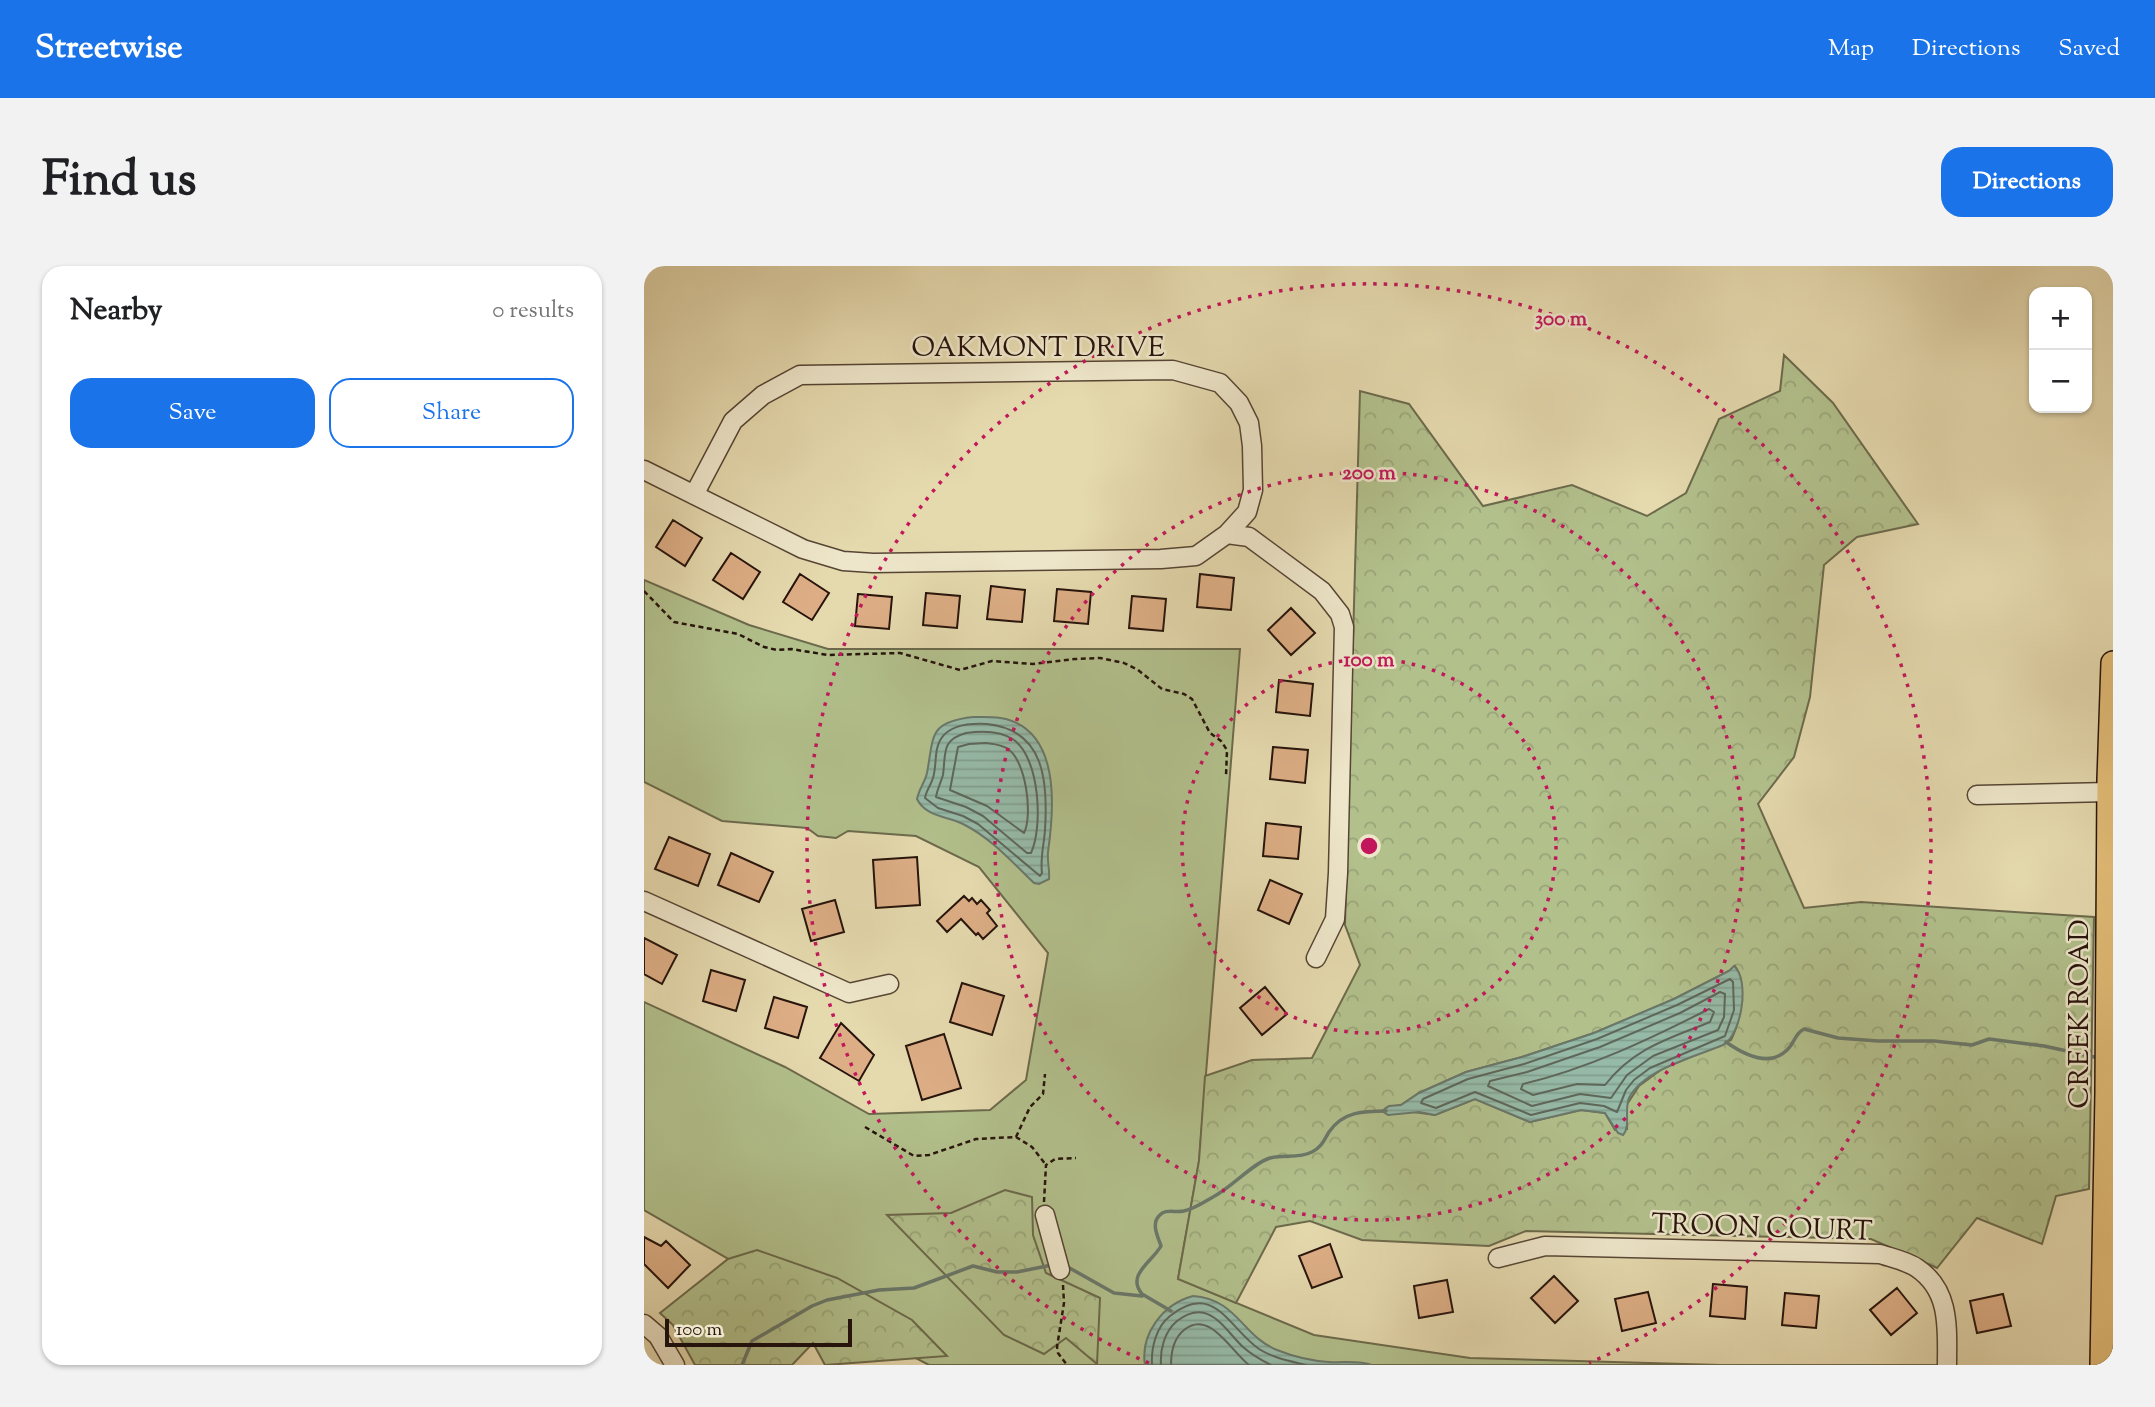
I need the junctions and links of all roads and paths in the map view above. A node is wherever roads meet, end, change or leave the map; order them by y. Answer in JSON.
{"nodes":[{"id":1,"x":644,"y":470,"type":"edge"},
{"id":2,"x":694,"y":495,"type":"junction"},
{"id":3,"x":1227,"y":534,"type":"junction"},
{"id":4,"x":644,"y":591,"type":"edge"},
{"id":5,"x":2113,"y":663,"type":"edge"},
{"id":6,"x":1226,"y":776,"type":"dead end"},
{"id":7,"x":2109,"y":792,"type":"junction"},
{"id":8,"x":1977,"y":794,"type":"dead end"},
{"id":9,"x":644,"y":901,"type":"edge"},
{"id":10,"x":1316,"y":958,"type":"dead end"},
{"id":11,"x":889,"y":984,"type":"dead end"},
{"id":12,"x":1045,"y":1074,"type":"dead end"},
{"id":13,"x":865,"y":1127,"type":"dead end"},
{"id":14,"x":1016,"y":1137,"type":"junction"},
{"id":15,"x":1076,"y":1158,"type":"dead end"},
{"id":16,"x":1046,"y":1165,"type":"junction"},
{"id":17,"x":1045,"y":1215,"type":"joint"},
{"id":18,"x":1497,"y":1258,"type":"dead end"},
{"id":19,"x":1060,"y":1270,"type":"joint"},
{"id":20,"x":644,"y":1324,"type":"edge"},
{"id":21,"x":675,"y":1365,"type":"edge"},
{"id":22,"x":1067,"y":1365,"type":"edge"},
{"id":23,"x":1947,"y":1365,"type":"edge"},
{"id":24,"x":2102,"y":1365,"type":"edge"}],
"edges":[{"from":1,"to":2,"type":"street","name":"OAKMONT DRIVE"},
{"from":2,"to":3,"type":"street","name":"OAKMONT DRIVE"},
{"from":2,"to":3,"type":"street","name":"OAKMONT DRIVE"},
{"from":3,"to":10,"type":"street"},
{"from":4,"to":6,"type":"path"},
{"from":5,"to":7,"type":"main road","name":"CREEK ROAD"},
{"from":7,"to":8,"type":"street"},
{"from":7,"to":24,"type":"main road","name":"CREEK ROAD"},
{"from":9,"to":11,"type":"street"},
{"from":12,"to":14,"type":"path"},
{"from":13,"to":14,"type":"path"},
{"from":14,"to":16,"type":"path"},
{"from":15,"to":16,"type":"path"},
{"from":16,"to":17,"type":"path"},
{"from":17,"to":19,"type":"street"},
{"from":18,"to":23,"type":"street","name":"TROON COURT"},
{"from":19,"to":22,"type":"path"},
{"from":20,"to":21,"type":"street"}]}
